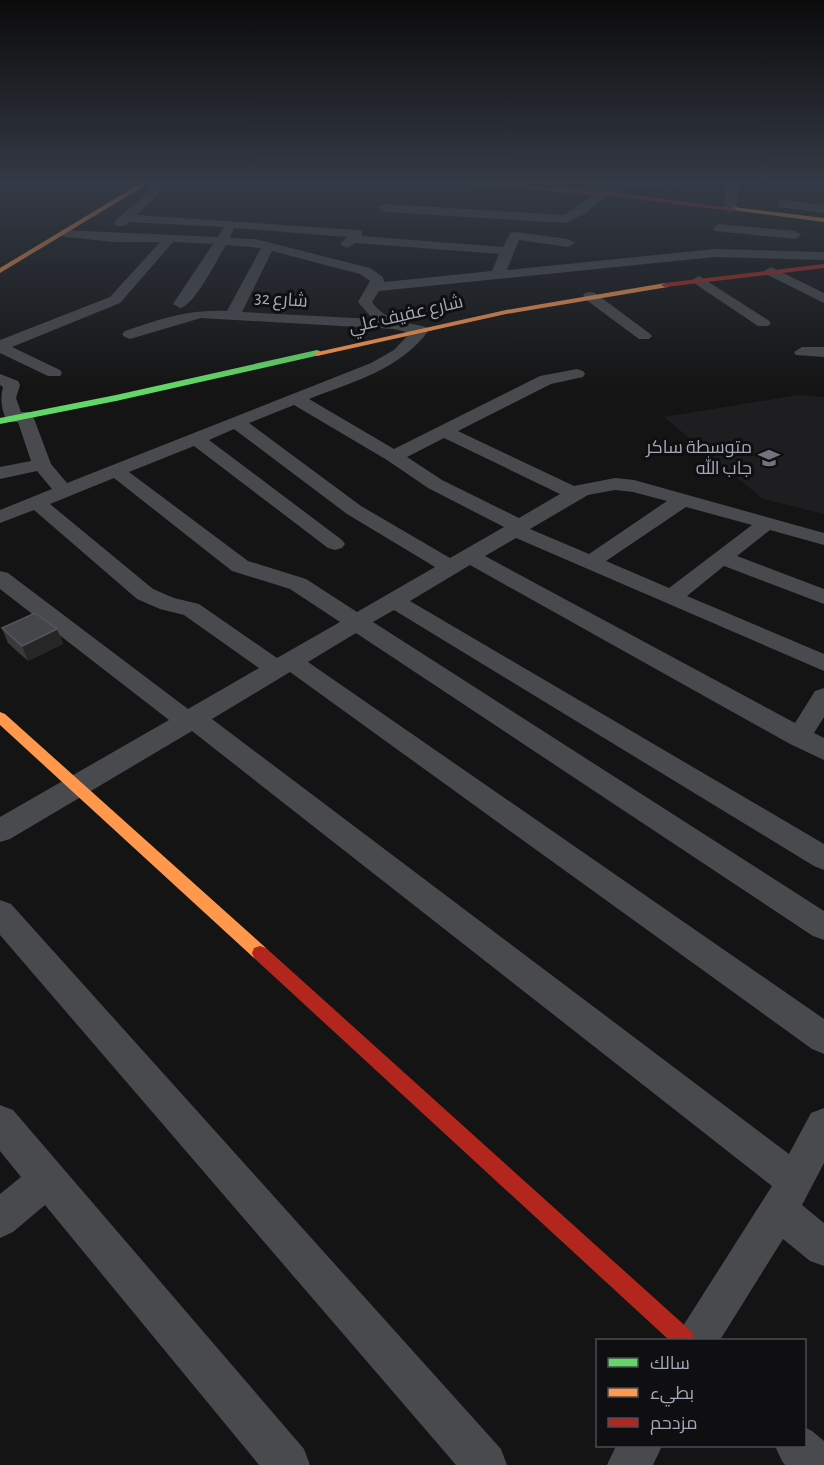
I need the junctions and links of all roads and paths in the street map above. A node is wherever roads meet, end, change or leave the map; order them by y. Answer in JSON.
{"nodes":[{"id":1,"x":35,"y":251,"type":"edge"},
{"id":2,"x":158,"y":251,"type":"edge"},
{"id":3,"x":216,"y":251,"type":"edge"},
{"id":4,"x":266,"y":251,"type":"edge"},
{"id":5,"x":286,"y":251,"type":"edge"},
{"id":6,"x":340,"y":251,"type":"edge"},
{"id":7,"x":432,"y":251,"type":"edge"},
{"id":8,"x":507,"y":251,"type":"edge"},
{"id":9,"x":715,"y":253,"type":"joint"},
{"id":10,"x":824,"y":256,"type":"edge"},
{"id":11,"x":330,"y":262,"type":"junction"},
{"id":12,"x":824,"y":266,"type":"edge"},
{"id":13,"x":771,"y":271,"type":"junction"},
{"id":14,"x":0,"y":272,"type":"edge"},
{"id":15,"x":498,"y":275,"type":"junction"},
{"id":16,"x":699,"y":280,"type":"junction"},
{"id":17,"x":415,"y":283,"type":"junction"},
{"id":18,"x":374,"y":287,"type":"junction"},
{"id":19,"x":590,"y":296,"type":"junction"},
{"id":20,"x":824,"y":300,"type":"edge"},
{"id":21,"x":180,"y":304,"type":"dead end"},
{"id":22,"x":232,"y":316,"type":"junction"},
{"id":23,"x":763,"y":323,"type":"dead end"},
{"id":24,"x":396,"y":325,"type":"junction"},
{"id":25,"x":422,"y":330,"type":"junction"},
{"id":26,"x":130,"y":334,"type":"dead end"},
{"id":27,"x":644,"y":336,"type":"dead end"},
{"id":28,"x":0,"y":346,"type":"edge"},
{"id":29,"x":802,"y":352,"type":"dead end"},
{"id":30,"x":824,"y":352,"type":"edge"},
{"id":31,"x":54,"y":373,"type":"dead end"},
{"id":32,"x":577,"y":374,"type":"dead end"},
{"id":33,"x":0,"y":379,"type":"edge"},
{"id":34,"x":296,"y":399,"type":"junction"},
{"id":35,"x":13,"y":418,"type":"edge"},
{"id":36,"x":237,"y":423,"type":"junction"},
{"id":37,"x":444,"y":431,"type":"junction"},
{"id":38,"x":197,"y":439,"type":"junction"},
{"id":39,"x":394,"y":456,"type":"junction"},
{"id":40,"x":42,"y":465,"type":"junction"},
{"id":41,"x":116,"y":471,"type":"junction"},
{"id":42,"x":0,"y":473,"type":"edge"},
{"id":43,"x":64,"y":492,"type":"junction"},
{"id":44,"x":575,"y":494,"type":"junction"},
{"id":45,"x":684,"y":500,"type":"junction"},
{"id":46,"x":37,"y":503,"type":"junction"},
{"id":47,"x":0,"y":517,"type":"edge"},
{"id":48,"x":767,"y":523,"type":"junction"},
{"id":49,"x":517,"y":529,"type":"junction"},
{"id":50,"x":824,"y":538,"type":"edge"},
{"id":51,"x":335,"y":544,"type":"dead end"},
{"id":52,"x":722,"y":558,"type":"junction"},
{"id":53,"x":460,"y":562,"type":"junction"},
{"id":54,"x":591,"y":562,"type":"junction"},
{"id":55,"x":0,"y":578,"type":"edge"},
{"id":56,"x":671,"y":597,"type":"junction"},
{"id":57,"x":824,"y":597,"type":"edge"},
{"id":58,"x":394,"y":601,"type":"junction"},
{"id":59,"x":356,"y":623,"type":"junction"},
{"id":60,"x":824,"y":663,"type":"edge"},
{"id":61,"x":283,"y":665,"type":"junction"},
{"id":62,"x":824,"y":697,"type":"edge"},
{"id":63,"x":0,"y":717,"type":"edge"},
{"id":64,"x":190,"y":720,"type":"junction"},
{"id":65,"x":799,"y":737,"type":"junction"},
{"id":66,"x":824,"y":750,"type":"edge"},
{"id":67,"x":77,"y":786,"type":"junction"},
{"id":68,"x":0,"y":831,"type":"edge"},
{"id":69,"x":824,"y":858,"type":"edge"},
{"id":70,"x":0,"y":913,"type":"edge"},
{"id":71,"x":824,"y":927,"type":"edge"},
{"id":72,"x":824,"y":1038,"type":"edge"},
{"id":73,"x":0,"y":1123,"type":"edge"},
{"id":74,"x":824,"y":1126,"type":"edge"},
{"id":75,"x":47,"y":1179,"type":"junction"},
{"id":76,"x":787,"y":1196,"type":"junction"},
{"id":77,"x":0,"y":1219,"type":"edge"},
{"id":78,"x":824,"y":1247,"type":"edge"},
{"id":79,"x":682,"y":1339,"type":"edge"},
{"id":80,"x":698,"y":1339,"type":"edge"},
{"id":81,"x":639,"y":1447,"type":"edge"},
{"id":82,"x":798,"y":1447,"type":"edge"},
{"id":83,"x":288,"y":1465,"type":"edge"},
{"id":84,"x":485,"y":1465,"type":"edge"},
{"id":85,"x":629,"y":1465,"type":"edge"},
{"id":86,"x":818,"y":1465,"type":"edge"}],
"edges":[{"from":1,"to":14,"type":"street"},
{"from":2,"to":28,"type":"street"},
{"from":3,"to":21,"type":"street"},
{"from":4,"to":22,"type":"street"},
{"from":5,"to":11,"type":"street"},
{"from":6,"to":11,"type":"street"},
{"from":7,"to":17,"type":"street"},
{"from":8,"to":15,"type":"street"},
{"from":9,"to":10,"type":"street"},
{"from":9,"to":15,"type":"street"},
{"from":11,"to":18,"type":"street"},
{"from":12,"to":13,"type":"street","name":"شارع عفيف علي"},
{"from":13,"to":16,"type":"street","name":"شارع عفيف علي"},
{"from":13,"to":20,"type":"street"},
{"from":15,"to":17,"type":"street"},
{"from":16,"to":19,"type":"street","name":"شارع عفيف علي"},
{"from":16,"to":23,"type":"street"},
{"from":17,"to":18,"type":"street"},
{"from":18,"to":24,"type":"street"},
{"from":19,"to":25,"type":"street","name":"شارع عفيف علي"},
{"from":19,"to":27,"type":"street"},
{"from":22,"to":24,"type":"street","name":"شارع 32"},
{"from":22,"to":26,"type":"street","name":"شارع 32"},
{"from":24,"to":25,"type":"street"},
{"from":25,"to":34,"type":"street"},
{"from":25,"to":35,"type":"street","name":"شارع عفيف علي"},
{"from":28,"to":31,"type":"street"},
{"from":29,"to":30,"type":"street"},
{"from":32,"to":37,"type":"street"},
{"from":33,"to":35,"type":"street"},
{"from":34,"to":36,"type":"street"},
{"from":34,"to":39,"type":"street"},
{"from":35,"to":40,"type":"street"},
{"from":36,"to":38,"type":"street"},
{"from":36,"to":53,"type":"street"},
{"from":37,"to":39,"type":"street"},
{"from":37,"to":44,"type":"street"},
{"from":38,"to":41,"type":"street"},
{"from":38,"to":51,"type":"street"},
{"from":39,"to":49,"type":"street"},
{"from":40,"to":42,"type":"street"},
{"from":40,"to":43,"type":"street"},
{"from":41,"to":43,"type":"street"},
{"from":41,"to":59,"type":"street"},
{"from":43,"to":46,"type":"street"},
{"from":44,"to":45,"type":"street"},
{"from":44,"to":49,"type":"street"},
{"from":45,"to":48,"type":"street"},
{"from":45,"to":54,"type":"street"},
{"from":46,"to":47,"type":"street"},
{"from":46,"to":61,"type":"street"},
{"from":48,"to":50,"type":"street"},
{"from":48,"to":52,"type":"street"},
{"from":49,"to":53,"type":"street"},
{"from":49,"to":54,"type":"street"},
{"from":52,"to":56,"type":"street"},
{"from":52,"to":57,"type":"street"},
{"from":53,"to":58,"type":"street"},
{"from":53,"to":65,"type":"street"},
{"from":54,"to":56,"type":"street"},
{"from":55,"to":64,"type":"street"},
{"from":56,"to":60,"type":"street"},
{"from":58,"to":59,"type":"street"},
{"from":58,"to":69,"type":"street"},
{"from":59,"to":61,"type":"street"},
{"from":59,"to":71,"type":"street"},
{"from":61,"to":64,"type":"street"},
{"from":61,"to":72,"type":"street"},
{"from":62,"to":65,"type":"street"},
{"from":63,"to":67,"type":"street"},
{"from":64,"to":67,"type":"street"},
{"from":64,"to":76,"type":"street"},
{"from":65,"to":66,"type":"street"},
{"from":67,"to":68,"type":"street"},
{"from":67,"to":79,"type":"street"},
{"from":70,"to":84,"type":"street"},
{"from":73,"to":75,"type":"street"},
{"from":74,"to":76,"type":"street"},
{"from":75,"to":77,"type":"street"},
{"from":75,"to":83,"type":"street"},
{"from":76,"to":78,"type":"street"},
{"from":76,"to":80,"type":"street"},
{"from":81,"to":85,"type":"street"},
{"from":82,"to":86,"type":"street"}]}
